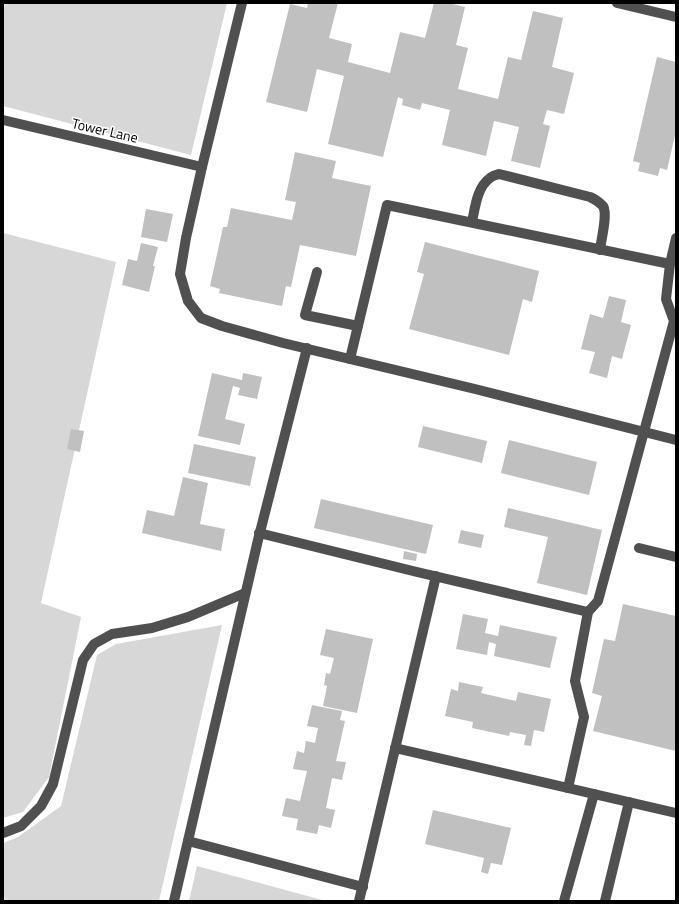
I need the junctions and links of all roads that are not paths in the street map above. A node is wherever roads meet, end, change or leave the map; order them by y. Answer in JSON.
{"nodes":[{"id":1,"x":242,"y":3,"type":"edge"},
{"id":2,"x":617,"y":3,"type":"edge"},
{"id":3,"x":676,"y":17,"type":"edge"},
{"id":4,"x":3,"y":120,"type":"edge"},
{"id":5,"x":202,"y":167,"type":"junction"},
{"id":6,"x":472,"y":222,"type":"junction"},
{"id":7,"x":676,"y":238,"type":"edge"},
{"id":8,"x":600,"y":250,"type":"junction"},
{"id":9,"x":670,"y":264,"type":"junction"},
{"id":10,"x":317,"y":272,"type":"dead end"},
{"id":11,"x":675,"y":321,"type":"edge"},
{"id":12,"x":358,"y":326,"type":"junction"},
{"id":13,"x":307,"y":348,"type":"junction"},
{"id":14,"x":350,"y":359,"type":"junction"},
{"id":15,"x":644,"y":432,"type":"junction"},
{"id":16,"x":676,"y":440,"type":"edge"},
{"id":17,"x":259,"y":533,"type":"junction"},
{"id":18,"x":639,"y":548,"type":"dead end"},
{"id":19,"x":676,"y":557,"type":"edge"},
{"id":20,"x":436,"y":576,"type":"junction"},
{"id":21,"x":245,"y":593,"type":"junction"},
{"id":22,"x":588,"y":612,"type":"junction"},
{"id":23,"x":395,"y":748,"type":"junction"},
{"id":24,"x":568,"y":788,"type":"junction"},
{"id":25,"x":594,"y":794,"type":"junction"},
{"id":26,"x":629,"y":802,"type":"junction"},
{"id":27,"x":676,"y":814,"type":"edge"},
{"id":28,"x":3,"y":833,"type":"edge"},
{"id":29,"x":188,"y":841,"type":"junction"},
{"id":30,"x":362,"y":887,"type":"junction"},
{"id":31,"x":174,"y":901,"type":"edge"},
{"id":32,"x":359,"y":901,"type":"edge"},
{"id":33,"x":564,"y":901,"type":"edge"},
{"id":34,"x":605,"y":901,"type":"edge"}],
"edges":[{"from":1,"to":5,"type":"street"},
{"from":2,"to":3,"type":"street"},
{"from":4,"to":5,"type":"street","name":"Tower Lane"},
{"from":5,"to":13,"type":"street"},
{"from":6,"to":8,"type":"street"},
{"from":6,"to":8,"type":"street"},
{"from":6,"to":12,"type":"street"},
{"from":7,"to":9,"type":"street"},
{"from":8,"to":9,"type":"street"},
{"from":9,"to":11,"type":"street"},
{"from":10,"to":12,"type":"street"},
{"from":11,"to":15,"type":"street"},
{"from":12,"to":14,"type":"street"},
{"from":13,"to":14,"type":"street"},
{"from":13,"to":17,"type":"street"},
{"from":14,"to":15,"type":"street"},
{"from":15,"to":16,"type":"street"},
{"from":15,"to":22,"type":"street"},
{"from":17,"to":20,"type":"street"},
{"from":17,"to":21,"type":"street"},
{"from":18,"to":19,"type":"street"},
{"from":20,"to":22,"type":"street"},
{"from":20,"to":23,"type":"street"},
{"from":21,"to":28,"type":"street"},
{"from":21,"to":29,"type":"street"},
{"from":22,"to":24,"type":"street"},
{"from":23,"to":24,"type":"street"},
{"from":23,"to":30,"type":"street"},
{"from":24,"to":25,"type":"street"},
{"from":25,"to":26,"type":"street"},
{"from":25,"to":33,"type":"street"},
{"from":26,"to":27,"type":"street"},
{"from":26,"to":34,"type":"street"},
{"from":29,"to":30,"type":"street"},
{"from":29,"to":31,"type":"street"},
{"from":30,"to":32,"type":"street"}]}
